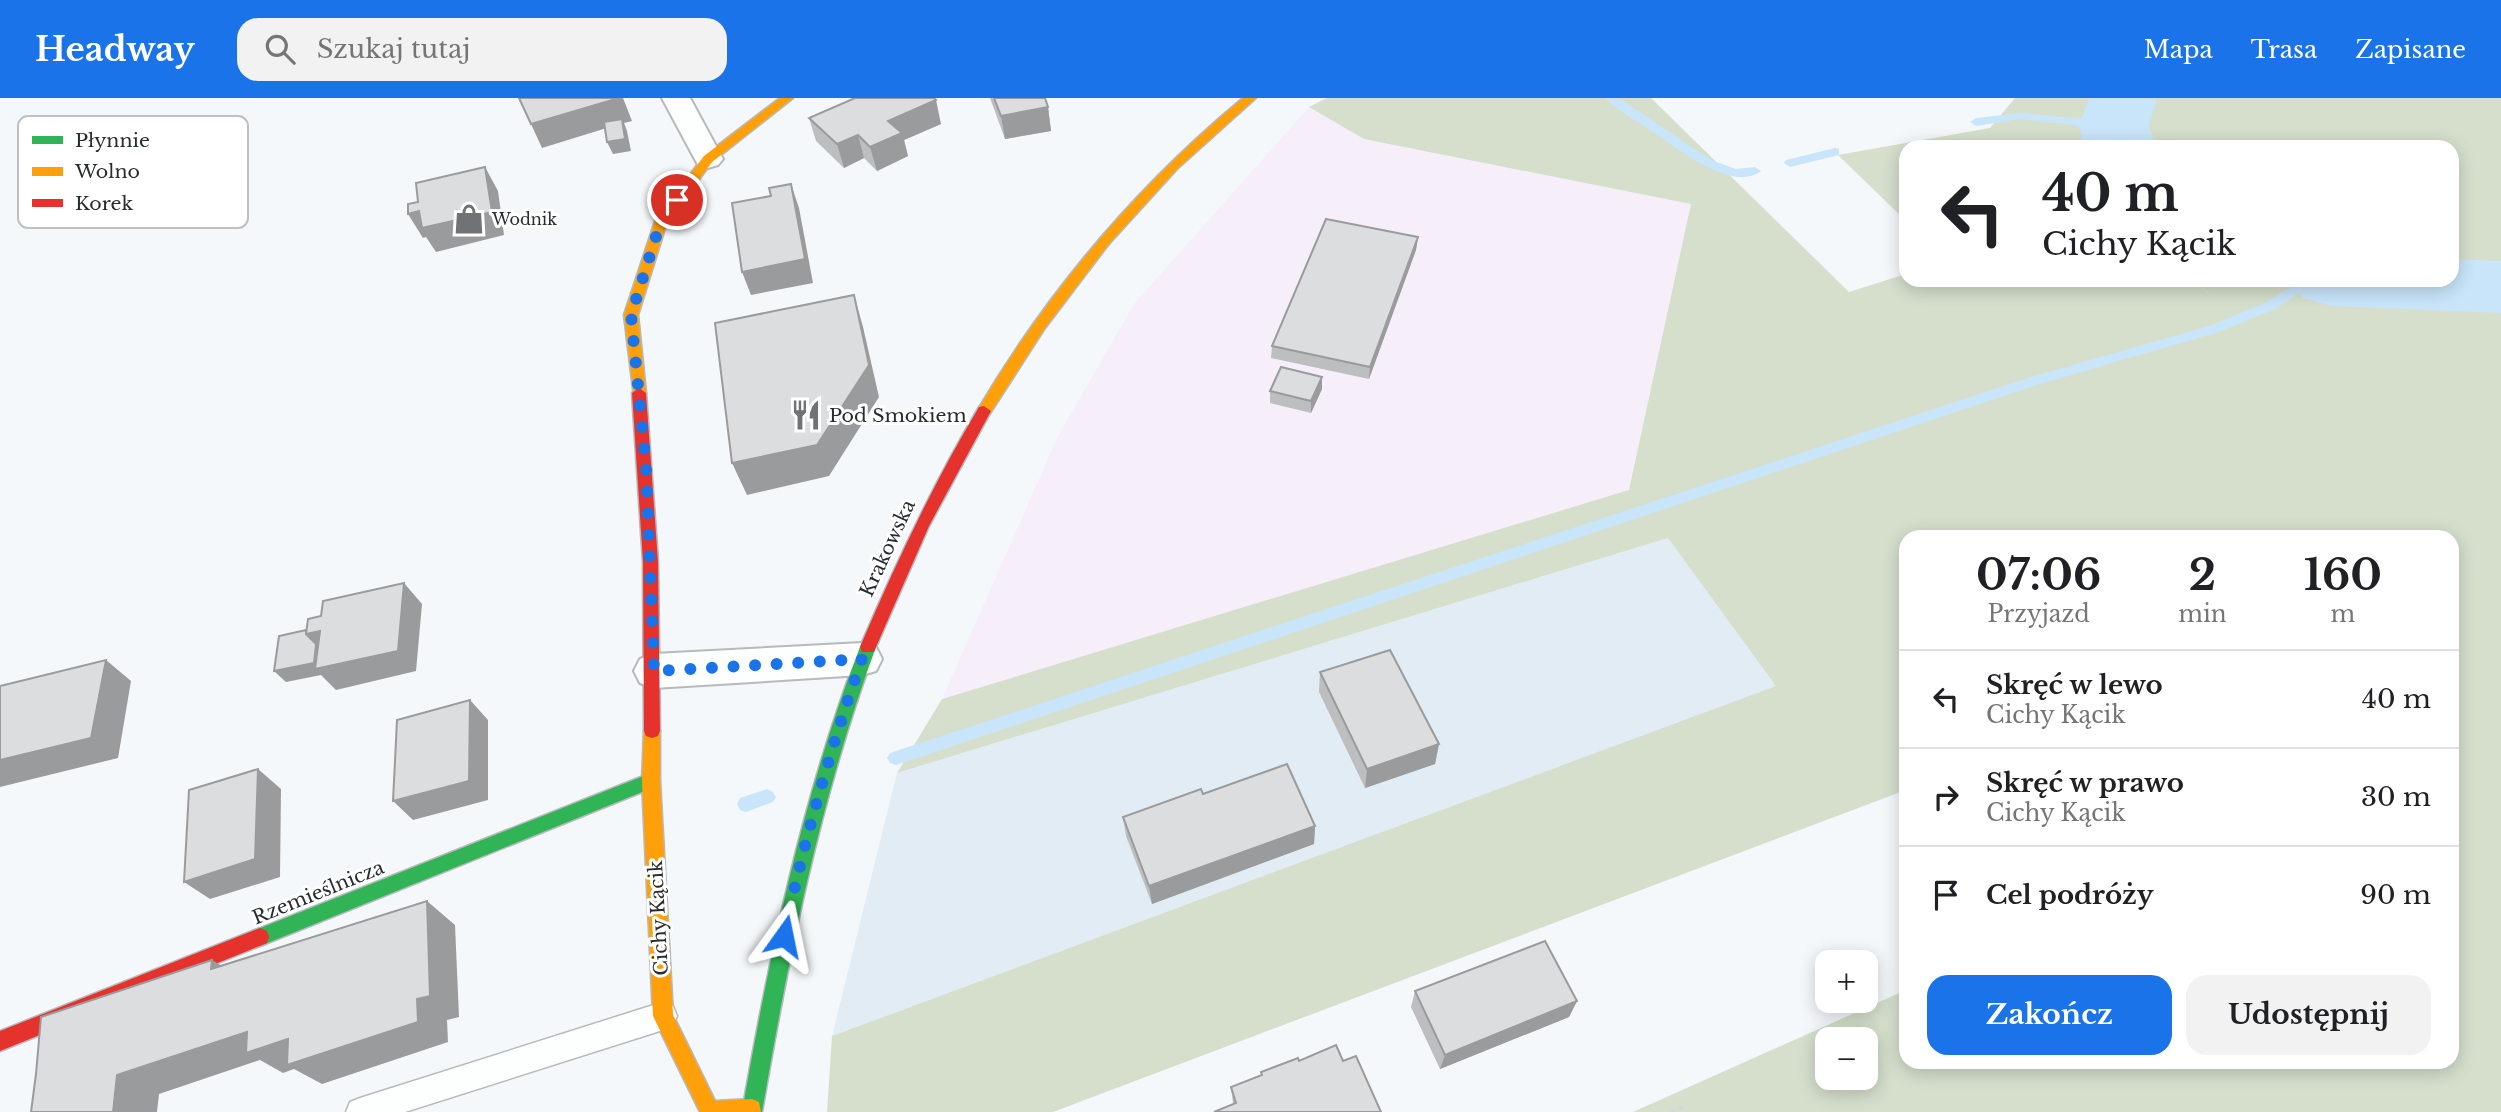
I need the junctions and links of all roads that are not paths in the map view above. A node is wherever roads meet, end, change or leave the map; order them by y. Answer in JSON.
{"nodes":[{"id":1,"x":676,"y":98,"type":"edge"},
{"id":2,"x":787,"y":98,"type":"edge"},
{"id":3,"x":1251,"y":98,"type":"edge"},
{"id":4,"x":708,"y":159,"type":"junction"},
{"id":5,"x":862,"y":659,"type":"junction"},
{"id":6,"x":654,"y":671,"type":"junction"},
{"id":7,"x":651,"y":781,"type":"junction"},
{"id":8,"x":663,"y":1016,"type":"junction"},
{"id":9,"x":0,"y":1041,"type":"edge"},
{"id":10,"x":752,"y":1111,"type":"edge"},
{"id":11,"x":360,"y":1112,"type":"edge"}],
"edges":[{"from":1,"to":4,"type":"street"},
{"from":2,"to":4,"type":"street","name":"Cichy Kącik"},
{"from":3,"to":5,"type":"street","name":"Krakowska"},
{"from":4,"to":6,"type":"street","name":"Cichy Kącik"},
{"from":5,"to":6,"type":"street"},
{"from":5,"to":10,"type":"street","name":"Krakowska"},
{"from":6,"to":7,"type":"street","name":"Cichy Kącik"},
{"from":7,"to":8,"type":"street","name":"Cichy Kącik"},
{"from":7,"to":9,"type":"street","name":"Rzemieślnicza"},
{"from":8,"to":10,"type":"street","name":"Cichy Kącik"},
{"from":8,"to":11,"type":"lane"}]}
